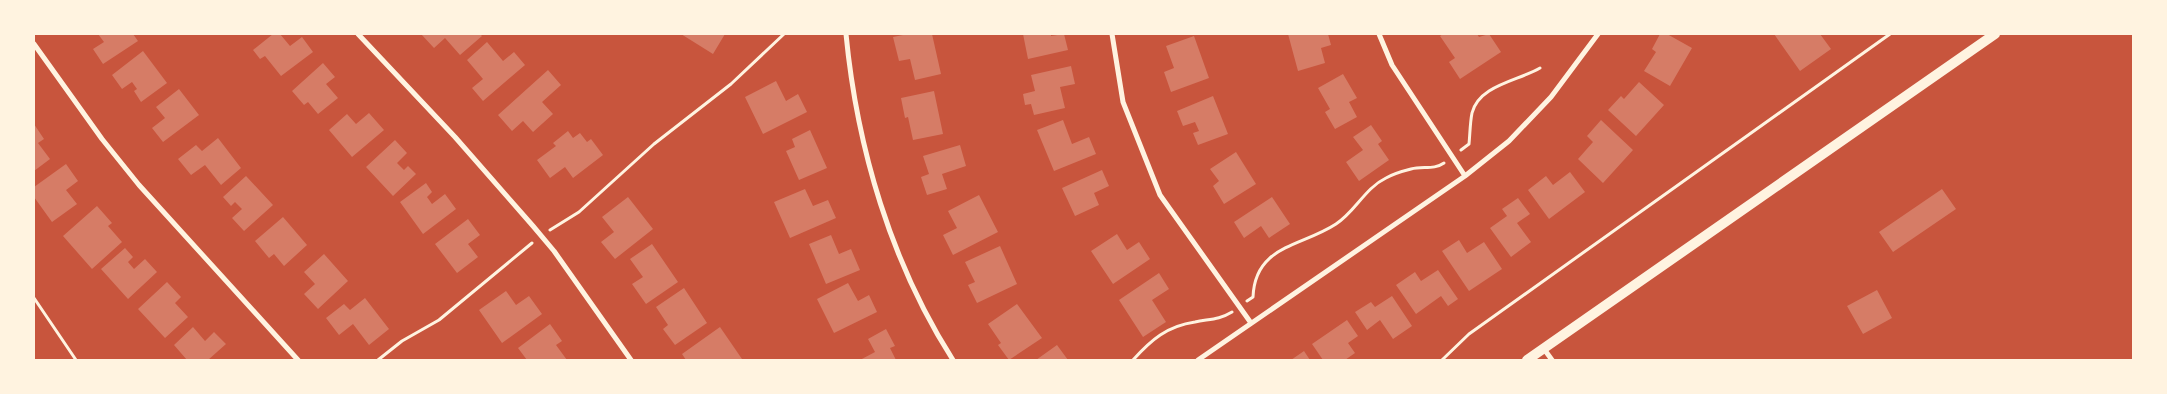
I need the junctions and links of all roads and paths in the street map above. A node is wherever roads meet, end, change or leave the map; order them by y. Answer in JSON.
{"nodes":[{"id":1,"x":358,"y":34,"type":"edge"},
{"id":2,"x":784,"y":34,"type":"edge"},
{"id":3,"x":846,"y":34,"type":"edge"},
{"id":4,"x":1112,"y":34,"type":"edge"},
{"id":5,"x":1379,"y":34,"type":"edge"},
{"id":6,"x":1598,"y":34,"type":"edge"},
{"id":7,"x":1890,"y":34,"type":"edge"},
{"id":8,"x":1995,"y":34,"type":"edge"},
{"id":9,"x":34,"y":44,"type":"edge"},
{"id":10,"x":1540,"y":68,"type":"dead end"},
{"id":11,"x":1469,"y":144,"type":"dead end"},
{"id":12,"x":1438,"y":167,"type":"dead end"},
{"id":13,"x":1465,"y":176,"type":"junction"},
{"id":14,"x":561,"y":222,"type":"dead end"},
{"id":15,"x":518,"y":253,"type":"dead end"},
{"id":16,"x":1253,"y":296,"type":"dead end"},
{"id":17,"x":34,"y":298,"type":"edge"},
{"id":18,"x":1221,"y":319,"type":"dead end"},
{"id":19,"x":1252,"y":323,"type":"junction"},
{"id":20,"x":1544,"y":348,"type":"junction"},
{"id":21,"x":76,"y":360,"type":"edge"},
{"id":22,"x":298,"y":360,"type":"edge"},
{"id":23,"x":378,"y":360,"type":"edge"},
{"id":24,"x":631,"y":360,"type":"edge"},
{"id":25,"x":953,"y":360,"type":"edge"},
{"id":26,"x":1133,"y":360,"type":"edge"},
{"id":27,"x":1198,"y":360,"type":"edge"},
{"id":28,"x":1442,"y":360,"type":"edge"},
{"id":29,"x":1527,"y":360,"type":"edge"},
{"id":30,"x":1552,"y":360,"type":"edge"}],
"edges":[{"from":1,"to":24,"type":"street"},
{"from":2,"to":14,"type":"path"},
{"from":3,"to":25,"type":"street"},
{"from":4,"to":19,"type":"street"},
{"from":5,"to":13,"type":"street"},
{"from":6,"to":13,"type":"street"},
{"from":7,"to":28,"type":"path"},
{"from":8,"to":20,"type":"main road"},
{"from":9,"to":22,"type":"street"},
{"from":10,"to":11,"type":"path"},
{"from":12,"to":16,"type":"path"},
{"from":13,"to":19,"type":"street"},
{"from":15,"to":23,"type":"path"},
{"from":17,"to":21,"type":"path"},
{"from":18,"to":26,"type":"path"},
{"from":19,"to":27,"type":"street"},
{"from":20,"to":29,"type":"main road"},
{"from":20,"to":30,"type":"street"}]}
